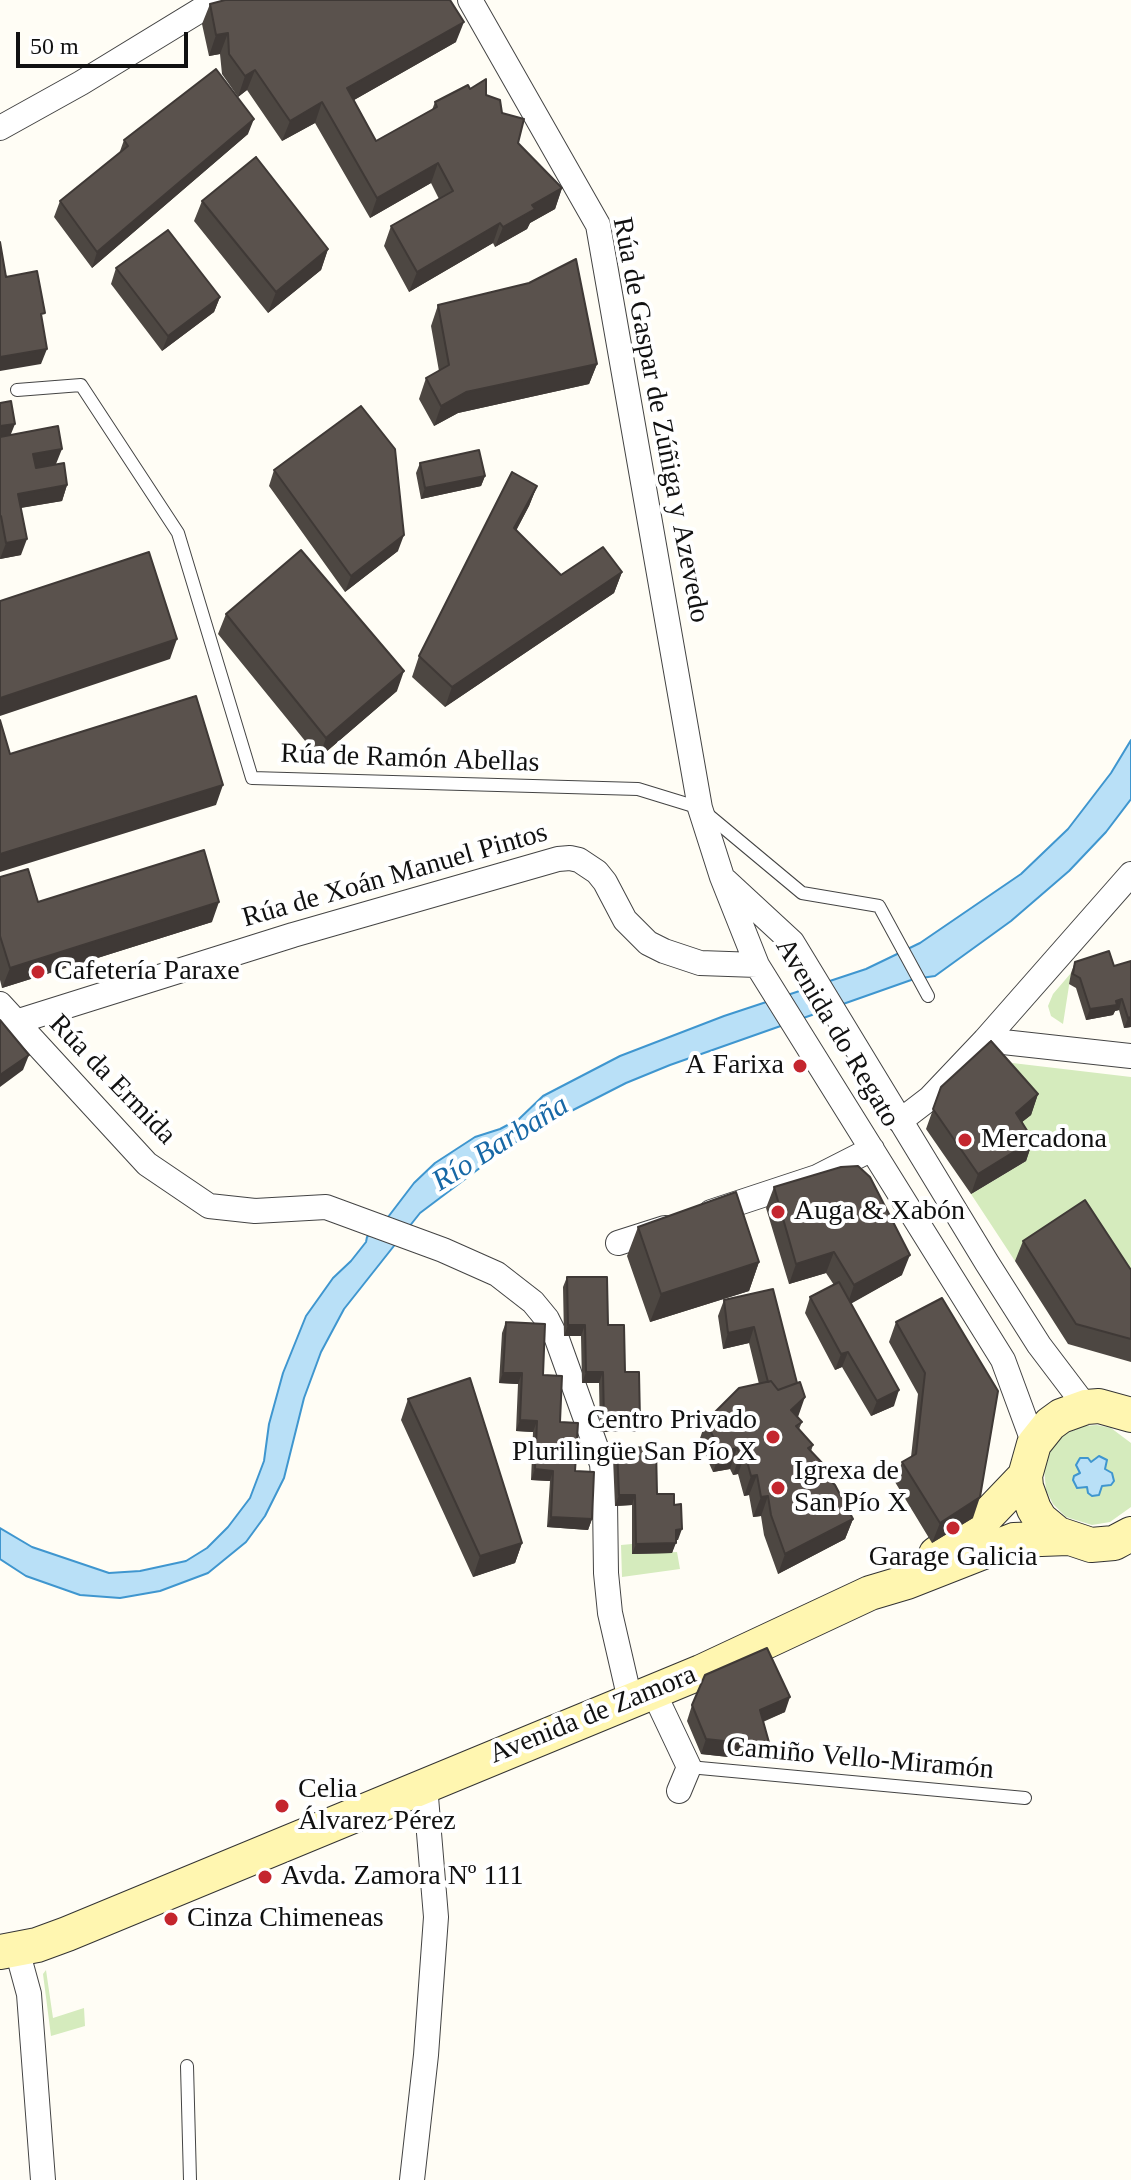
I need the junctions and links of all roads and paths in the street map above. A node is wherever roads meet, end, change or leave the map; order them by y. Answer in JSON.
{"nodes":[{"id":1,"x":217,"y":0,"type":"edge"},
{"id":2,"x":470,"y":0,"type":"edge"},
{"id":3,"x":0,"y":128,"type":"edge"},
{"id":4,"x":17,"y":390,"type":"dead end"},
{"id":5,"x":700,"y":808,"type":"junction"},
{"id":6,"x":1131,"y":874,"type":"edge"},
{"id":7,"x":722,"y":877,"type":"junction"},
{"id":8,"x":757,"y":965,"type":"junction"},
{"id":9,"x":928,"y":996,"type":"dead end"},
{"id":10,"x":8,"y":1013,"type":"edge"},
{"id":11,"x":985,"y":1040,"type":"junction"},
{"id":12,"x":1131,"y":1056,"type":"edge"},
{"id":13,"x":900,"y":1121,"type":"junction"},
{"id":14,"x":872,"y":1149,"type":"junction"},
{"id":15,"x":618,"y":1243,"type":"dead end"},
{"id":16,"x":1115,"y":1407,"type":"edge"},
{"id":17,"x":1030,"y":1460,"type":"junction"},
{"id":18,"x":1131,"y":1534,"type":"edge"},
{"id":19,"x":1068,"y":1538,"type":"junction"},
{"id":20,"x":870,"y":1593,"type":"junction"},
{"id":21,"x":642,"y":1695,"type":"junction"},
{"id":22,"x":689,"y":1767,"type":"junction"},
{"id":23,"x":425,"y":1785,"type":"junction"},
{"id":24,"x":679,"y":1791,"type":"dead end"},
{"id":25,"x":1025,"y":1798,"type":"dead end"},
{"id":26,"x":8,"y":1951,"type":"edge"},
{"id":27,"x":187,"y":2066,"type":"dead end"},
{"id":28,"x":43,"y":2180,"type":"edge"},
{"id":29,"x":190,"y":2180,"type":"edge"},
{"id":30,"x":412,"y":2180,"type":"edge"}],
"edges":[{"from":1,"to":3,"type":"street"},
{"from":2,"to":5,"type":"street","name":"Rúa de Gaspar de Zúñiga y Azevedo"},
{"from":4,"to":5,"type":"lane","name":"Rúa de Ramón Abellas"},
{"from":5,"to":7,"type":"street","name":"Rúa de Gaspar de Zúñiga y Azevedo"},
{"from":5,"to":9,"type":"lane","name":"Rúa de Ramón Abellas"},
{"from":6,"to":11,"type":"street"},
{"from":7,"to":8,"type":"street","name":"Avenida do Regato"},
{"from":7,"to":13,"type":"street","name":"Avenida do Regato"},
{"from":8,"to":10,"type":"street","name":"Rúa de Xoán Manuel Pintos"},
{"from":8,"to":14,"type":"street","name":"Avenida do Regato"},
{"from":10,"to":21,"type":"street","name":"Rúa da Ermida"},
{"from":11,"to":12,"type":"street"},
{"from":11,"to":13,"type":"street"},
{"from":13,"to":16,"type":"street","name":"Avenida do Regato"},
{"from":14,"to":15,"type":"street"},
{"from":14,"to":17,"type":"street","name":"Avenida do Regato"},
{"from":16,"to":17,"type":"street","name":"Avenida de Zamora"},
{"from":17,"to":19,"type":"street"},
{"from":17,"to":20,"type":"street","name":"Avenida de Zamora"},
{"from":18,"to":19,"type":"street","name":"Avenida de Zamora"},
{"from":19,"to":20,"type":"street","name":"Avenida de Zamora"},
{"from":20,"to":21,"type":"street","name":"Avenida de Zamora"},
{"from":21,"to":22,"type":"street"},
{"from":21,"to":23,"type":"street","name":"Avenida de Zamora"},
{"from":22,"to":24,"type":"street"},
{"from":22,"to":25,"type":"lane","name":"Camiño Vello-Miramón"},
{"from":23,"to":26,"type":"street","name":"Avenida de Zamora"},
{"from":23,"to":30,"type":"street"},
{"from":26,"to":28,"type":"street"},
{"from":27,"to":29,"type":"lane"}]}
